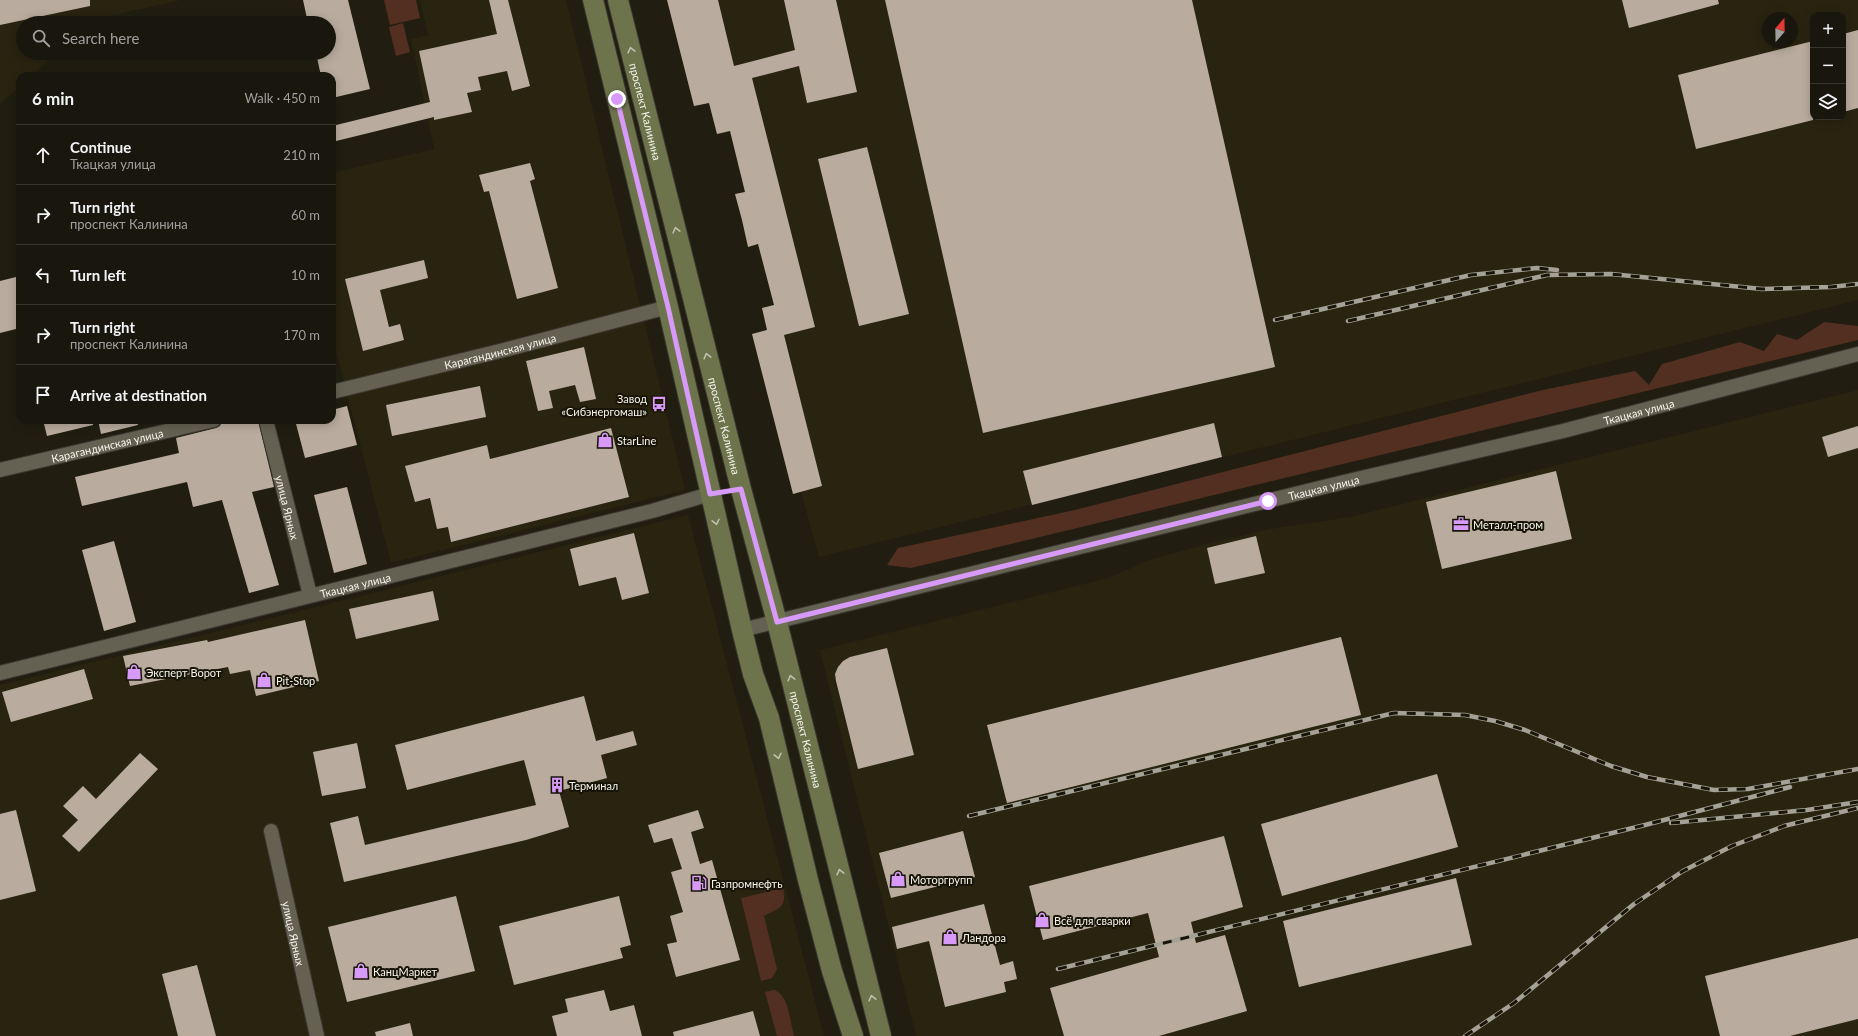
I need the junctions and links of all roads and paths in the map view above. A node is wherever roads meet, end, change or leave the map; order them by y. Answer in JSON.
{"nodes":[{"id":1,"x":593,"y":0,"type":"edge"},
{"id":2,"x":618,"y":0,"type":"edge"},
{"id":3,"x":668,"y":307,"type":"junction"},
{"id":4,"x":1858,"y":354,"type":"edge"},
{"id":5,"x":336,"y":391,"type":"edge"},
{"id":6,"x":197,"y":424,"type":"edge"},
{"id":7,"x":267,"y":424,"type":"edge"},
{"id":8,"x":0,"y":470,"type":"edge"},
{"id":9,"x":741,"y":489,"type":"junction"},
{"id":10,"x":710,"y":494,"type":"junction"},
{"id":11,"x":310,"y":595,"type":"junction"},
{"id":12,"x":777,"y":622,"type":"junction"},
{"id":13,"x":742,"y":630,"type":"junction"},
{"id":14,"x":0,"y":673,"type":"edge"},
{"id":15,"x":271,"y":831,"type":"dead end"},
{"id":16,"x":317,"y":1036,"type":"edge"},
{"id":17,"x":853,"y":1036,"type":"edge"},
{"id":18,"x":881,"y":1036,"type":"edge"}],
"edges":[{"from":1,"to":3,"type":"main road"},
{"from":9,"to":2,"type":"main road","name":"проспект Калинина","one_way":true},
{"from":3,"to":5,"type":"street","name":"Карагандинская улица"},
{"from":3,"to":10,"type":"main road"},
{"from":4,"to":12,"type":"street","name":"Ткацкая улица"},
{"from":6,"to":8,"type":"street","name":"Карагандинская улица"},
{"from":7,"to":11,"type":"street","name":"улица Ярных"},
{"from":9,"to":10,"type":"main road"},
{"from":9,"to":12,"type":"main road","name":"проспект Калинина"},
{"from":10,"to":11,"type":"street","name":"Ткацкая улица"},
{"from":10,"to":13,"type":"main road","one_way":true},
{"from":11,"to":14,"type":"street","name":"Ткацкая улица"},
{"from":12,"to":13,"type":"street","name":"Ткацкая улица"},
{"from":18,"to":12,"type":"main road","name":"проспект Калинина","one_way":true},
{"from":13,"to":17,"type":"main road","one_way":true},
{"from":15,"to":16,"type":"street","name":"улица Ярных"}]}
